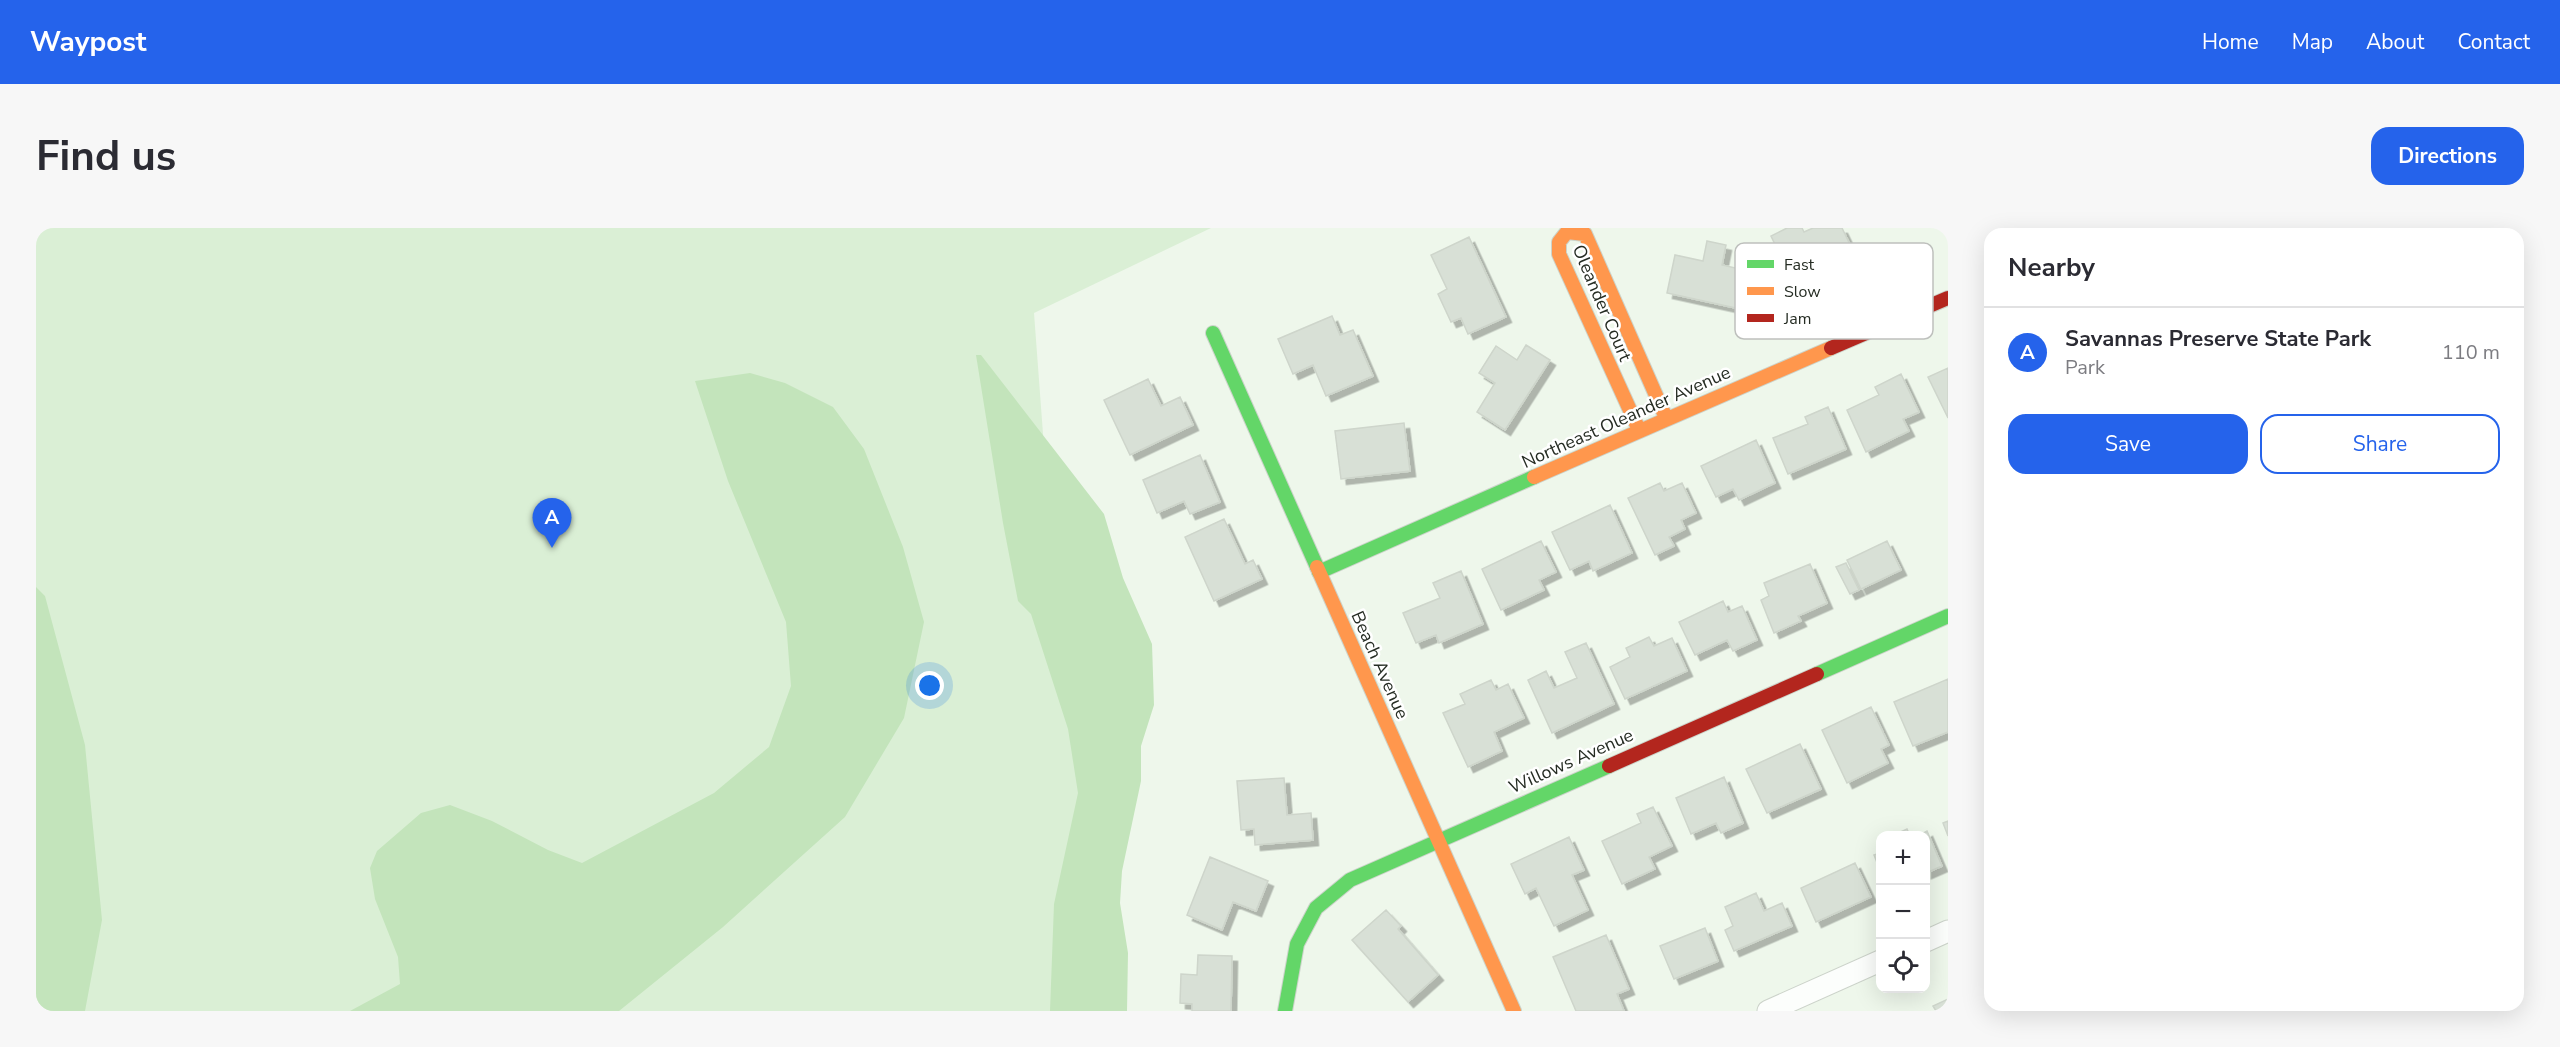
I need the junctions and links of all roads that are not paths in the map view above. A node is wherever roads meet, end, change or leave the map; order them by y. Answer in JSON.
{"nodes":[{"id":1,"x":1948,"y":298,"type":"edge"},
{"id":2,"x":1933,"y":304,"type":"edge"},
{"id":3,"x":1213,"y":333,"type":"dead end"},
{"id":4,"x":1852,"y":339,"type":"edge"},
{"id":5,"x":1666,"y":418,"type":"junction"},
{"id":6,"x":1639,"y":430,"type":"junction"},
{"id":7,"x":1319,"y":572,"type":"junction"},
{"id":8,"x":1948,"y":616,"type":"edge"},
{"id":9,"x":1437,"y":840,"type":"junction"},
{"id":10,"x":1948,"y":931,"type":"edge"},
{"id":11,"x":1930,"y":939,"type":"edge"},
{"id":12,"x":1876,"y":963,"type":"edge"},
{"id":13,"x":1285,"y":1011,"type":"edge"},
{"id":14,"x":1514,"y":1011,"type":"edge"},
{"id":15,"x":1768,"y":1011,"type":"edge"}],
"edges":[{"from":1,"to":2,"type":"street","name":"Northeast Oleander Avenue"},
{"from":3,"to":7,"type":"street","name":"Beach Avenue"},
{"from":4,"to":5,"type":"street","name":"Northeast Oleander Avenue"},
{"from":5,"to":6,"type":"street","name":"Northeast Oleander Avenue"},
{"from":5,"to":6,"type":"street","name":"Oleander Court"},
{"from":6,"to":7,"type":"street","name":"Northeast Oleander Avenue"},
{"from":7,"to":9,"type":"street","name":"Beach Avenue"},
{"from":8,"to":9,"type":"street","name":"Willows Avenue"},
{"from":9,"to":13,"type":"street","name":"Willows Avenue"},
{"from":9,"to":14,"type":"street","name":"Beach Avenue"},
{"from":10,"to":11,"type":"street"},
{"from":12,"to":15,"type":"street"}]}
